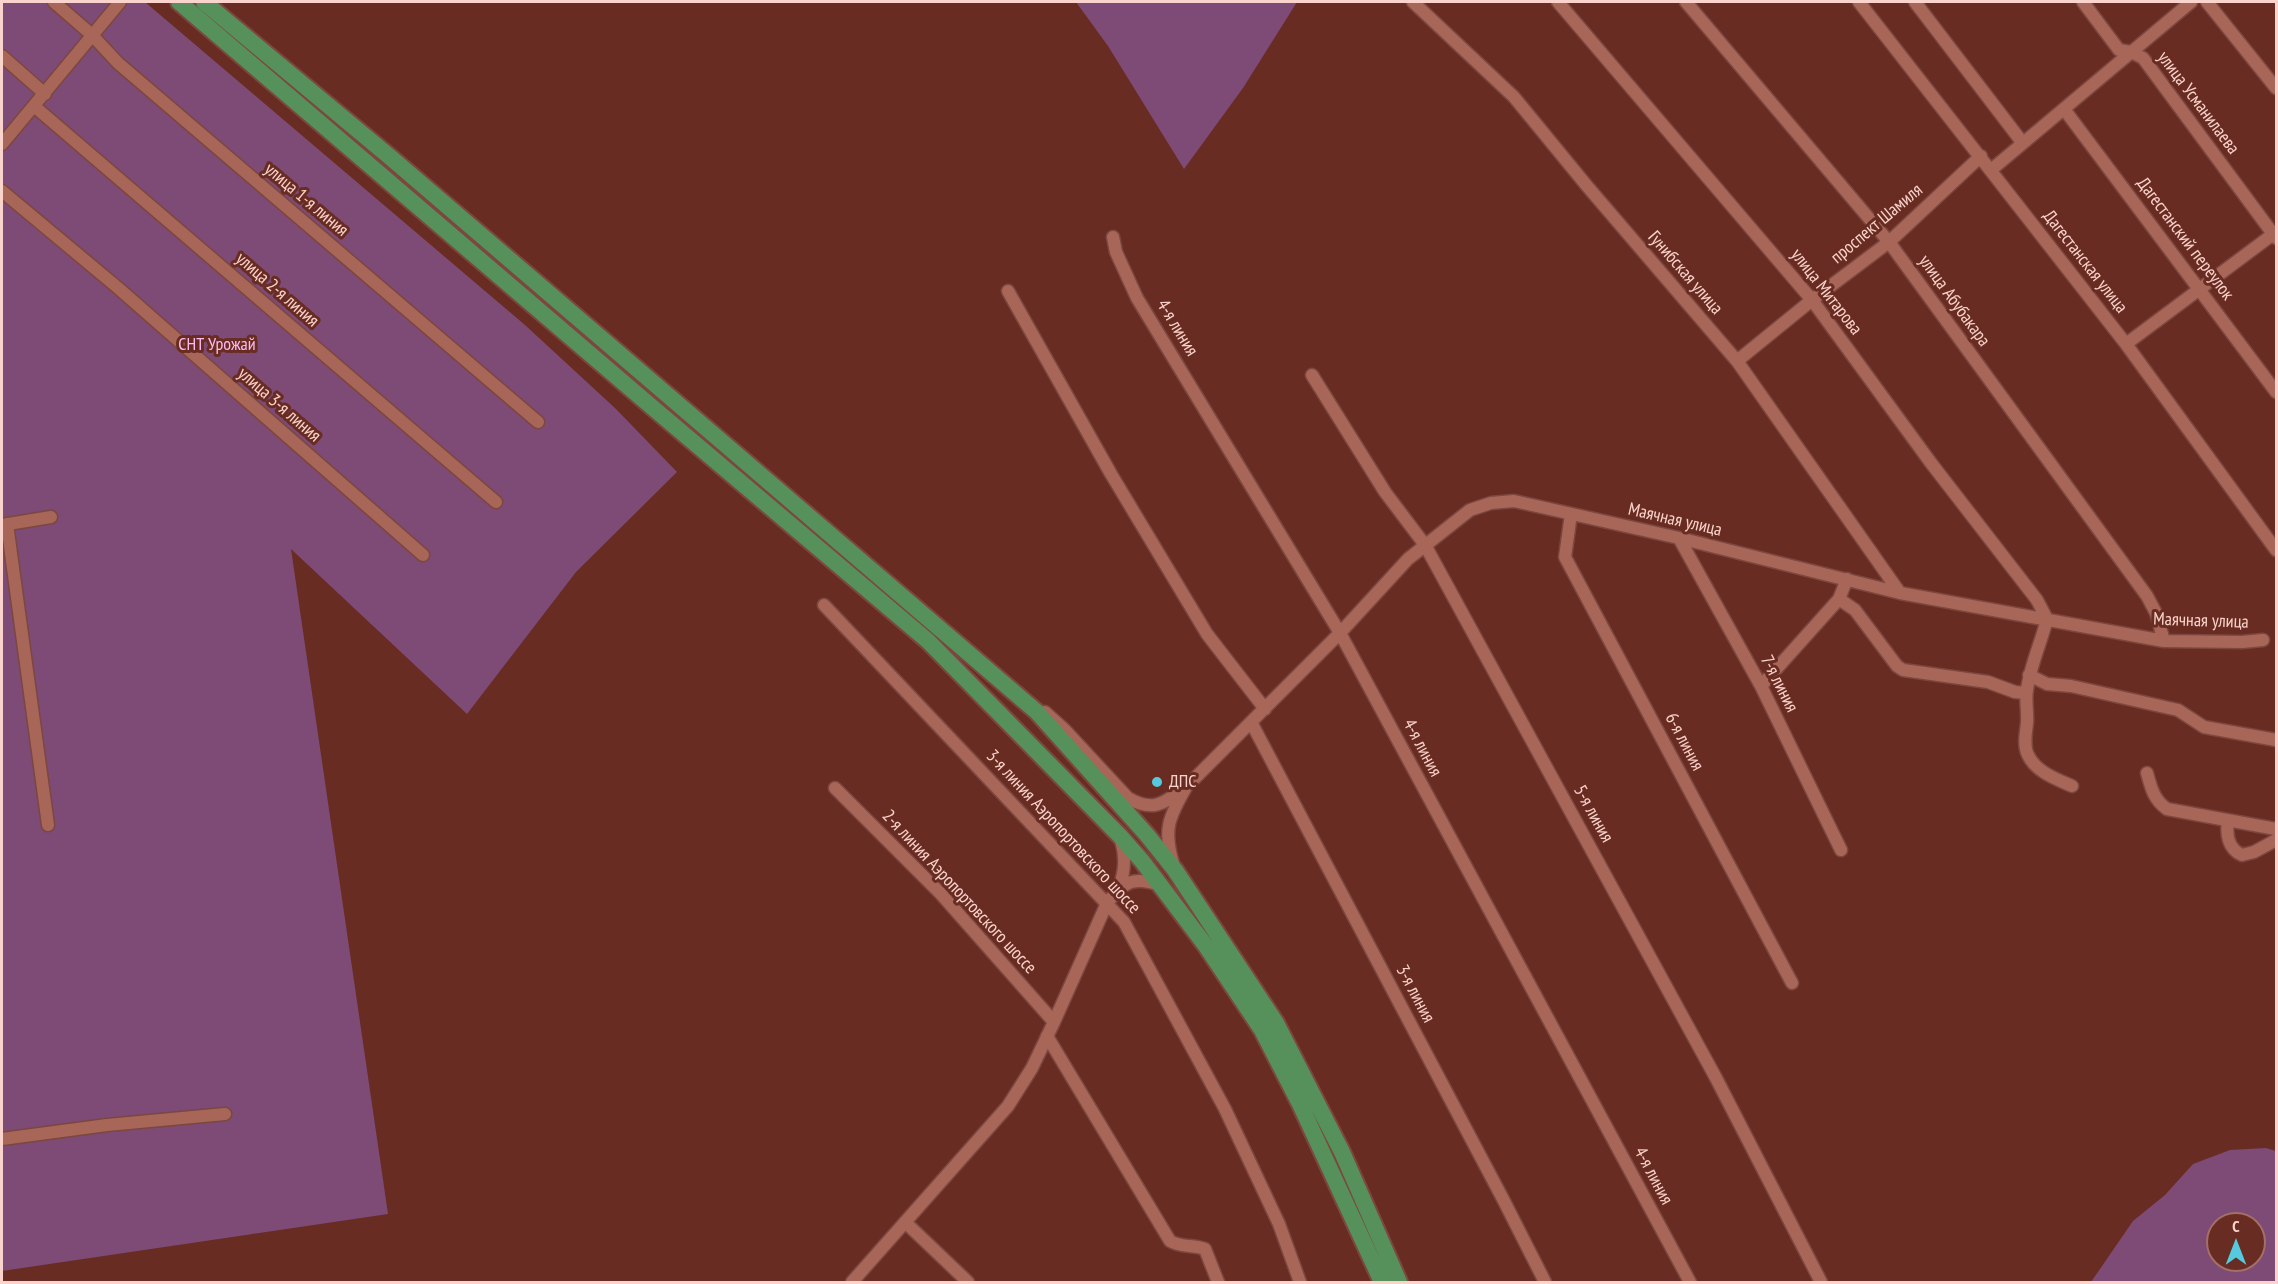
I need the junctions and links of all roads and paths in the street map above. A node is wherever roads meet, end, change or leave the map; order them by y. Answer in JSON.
{"nodes":[{"id":1,"x":54,"y":2,"type":"edge"},
{"id":2,"x":120,"y":2,"type":"edge"},
{"id":3,"x":179,"y":2,"type":"edge"},
{"id":4,"x":204,"y":2,"type":"edge"},
{"id":5,"x":1413,"y":2,"type":"edge"},
{"id":6,"x":1558,"y":2,"type":"edge"},
{"id":7,"x":1686,"y":2,"type":"edge"},
{"id":8,"x":1858,"y":2,"type":"edge"},
{"id":9,"x":1915,"y":2,"type":"edge"},
{"id":10,"x":2083,"y":2,"type":"edge"},
{"id":11,"x":2191,"y":2,"type":"edge"},
{"id":12,"x":2207,"y":2,"type":"edge"},
{"id":13,"x":92,"y":35,"type":"junction"},
{"id":14,"x":2132,"y":52,"type":"junction"},
{"id":15,"x":2,"y":56,"type":"edge"},
{"id":16,"x":2277,"y":88,"type":"edge"},
{"id":17,"x":45,"y":94,"type":"junction"},
{"id":18,"x":34,"y":106,"type":"junction"},
{"id":19,"x":2064,"y":109,"type":"junction"},
{"id":20,"x":2022,"y":142,"type":"junction"},
{"id":21,"x":2,"y":144,"type":"edge"},
{"id":22,"x":1981,"y":156,"type":"junction"},
{"id":23,"x":1990,"y":170,"type":"junction"},
{"id":24,"x":2,"y":191,"type":"edge"},
{"id":25,"x":2276,"y":235,"type":"edge"},
{"id":26,"x":1113,"y":237,"type":"dead end"},
{"id":27,"x":1889,"y":242,"type":"junction"},
{"id":28,"x":2199,"y":288,"type":"junction"},
{"id":29,"x":1008,"y":291,"type":"dead end"},
{"id":30,"x":1812,"y":300,"type":"junction"},
{"id":31,"x":2126,"y":344,"type":"junction"},
{"id":32,"x":1737,"y":361,"type":"junction"},
{"id":33,"x":1312,"y":375,"type":"dead end"},
{"id":34,"x":2277,"y":392,"type":"edge"},
{"id":35,"x":538,"y":422,"type":"dead end"},
{"id":36,"x":496,"y":502,"type":"dead end"},
{"id":37,"x":1571,"y":514,"type":"junction"},
{"id":38,"x":51,"y":517,"type":"dead end"},
{"id":39,"x":4,"y":524,"type":"edge"},
{"id":40,"x":1679,"y":538,"type":"junction"},
{"id":41,"x":1425,"y":545,"type":"junction"},
{"id":42,"x":2277,"y":550,"type":"edge"},
{"id":43,"x":423,"y":555,"type":"dead end"},
{"id":44,"x":1847,"y":579,"type":"junction"},
{"id":45,"x":1900,"y":593,"type":"junction"},
{"id":46,"x":1839,"y":599,"type":"junction"},
{"id":47,"x":824,"y":605,"type":"dead end"},
{"id":48,"x":2047,"y":619,"type":"junction"},
{"id":49,"x":1340,"y":633,"type":"junction"},
{"id":50,"x":2263,"y":640,"type":"dead end"},
{"id":51,"x":2164,"y":641,"type":"junction"},
{"id":52,"x":2030,"y":675,"type":"junction"},
{"id":53,"x":1761,"y":686,"type":"junction"},
{"id":54,"x":1014,"y":691,"type":"junction"},
{"id":55,"x":2026,"y":693,"type":"junction"},
{"id":56,"x":1265,"y":708,"type":"junction"},
{"id":57,"x":1251,"y":722,"type":"junction"},
{"id":58,"x":2277,"y":741,"type":"edge"},
{"id":59,"x":2147,"y":773,"type":"dead end"},
{"id":60,"x":2072,"y":786,"type":"dead end"},
{"id":61,"x":1186,"y":787,"type":"junction"},
{"id":62,"x":835,"y":788,"type":"dead end"},
{"id":63,"x":2228,"y":821,"type":"junction"},
{"id":64,"x":48,"y":825,"type":"dead end"},
{"id":65,"x":2277,"y":829,"type":"edge"},
{"id":66,"x":1120,"y":836,"type":"junction"},
{"id":67,"x":2277,"y":840,"type":"edge"},
{"id":68,"x":1841,"y":850,"type":"dead end"},
{"id":69,"x":1175,"y":870,"type":"junction"},
{"id":70,"x":1161,"y":885,"type":"junction"},
{"id":71,"x":1119,"y":888,"type":"junction"},
{"id":72,"x":1107,"y":903,"type":"junction"},
{"id":73,"x":1792,"y":983,"type":"dead end"},
{"id":74,"x":1054,"y":1022,"type":"junction"},
{"id":75,"x":1047,"y":1036,"type":"junction"},
{"id":76,"x":225,"y":1114,"type":"dead end"},
{"id":77,"x":2,"y":1139,"type":"edge"},
{"id":78,"x":905,"y":1222,"type":"junction"},
{"id":79,"x":857,"y":1281,"type":"edge"},
{"id":80,"x":968,"y":1282,"type":"edge"},
{"id":81,"x":1218,"y":1282,"type":"edge"},
{"id":82,"x":1300,"y":1282,"type":"edge"},
{"id":83,"x":1382,"y":1282,"type":"edge"},
{"id":84,"x":1399,"y":1282,"type":"edge"},
{"id":85,"x":1545,"y":1282,"type":"edge"},
{"id":86,"x":1690,"y":1282,"type":"edge"},
{"id":87,"x":1821,"y":1282,"type":"edge"}],
"edges":[{"from":1,"to":13,"type":"street","name":"улица 1-я линия"},
{"from":2,"to":13,"type":"street"},
{"from":3,"to":66,"type":"main road"},
{"from":4,"to":54,"type":"main road"},
{"from":5,"to":32,"type":"street","name":"Гунибская улица"},
{"from":6,"to":30,"type":"street","name":"улица Митарова"},
{"from":7,"to":27,"type":"street","name":"улица Абубакара"},
{"from":8,"to":22,"type":"street","name":"Дагестанская улица"},
{"from":9,"to":20,"type":"street"},
{"from":10,"to":14,"type":"street","name":"улица Усманилаева"},
{"from":11,"to":14,"type":"street"},
{"from":12,"to":16,"type":"street"},
{"from":13,"to":17,"type":"street"},
{"from":13,"to":35,"type":"street","name":"улица 1-я линия"},
{"from":14,"to":19,"type":"street"},
{"from":14,"to":25,"type":"street","name":"улица Усманилаева"},
{"from":15,"to":17,"type":"street"},
{"from":17,"to":18,"type":"street"},
{"from":18,"to":21,"type":"street"},
{"from":18,"to":36,"type":"street","name":"улица 2-я линия"},
{"from":19,"to":20,"type":"street"},
{"from":19,"to":28,"type":"street","name":"Дагестанский переулок"},
{"from":20,"to":23,"type":"street"},
{"from":22,"to":23,"type":"street","name":"Дагестанская улица"},
{"from":22,"to":27,"type":"street","name":"проспект Шамиля"},
{"from":23,"to":31,"type":"street","name":"Дагестанская улица"},
{"from":24,"to":43,"type":"street","name":"улица 3-я линия"},
{"from":25,"to":28,"type":"street"},
{"from":26,"to":49,"type":"street","name":"4-я линия"},
{"from":27,"to":30,"type":"street","name":"проспект Шамиля"},
{"from":27,"to":51,"type":"street","name":"улица Абубакара"},
{"from":28,"to":31,"type":"street"},
{"from":28,"to":34,"type":"street","name":"Дагестанский переулок"},
{"from":29,"to":56,"type":"street"},
{"from":30,"to":32,"type":"street","name":"проспект Шамиля"},
{"from":30,"to":48,"type":"street","name":"улица Митарова"},
{"from":31,"to":42,"type":"street","name":"Дагестанская улица"},
{"from":32,"to":45,"type":"street","name":"Гунибская улица"},
{"from":33,"to":41,"type":"street","name":"5-я линия"},
{"from":37,"to":40,"type":"street","name":"Маячная улица"},
{"from":37,"to":41,"type":"street","name":"Маячная улица"},
{"from":37,"to":73,"type":"street","name":"6-я линия"},
{"from":38,"to":39,"type":"street"},
{"from":39,"to":64,"type":"street"},
{"from":40,"to":44,"type":"street","name":"Маячная улица"},
{"from":40,"to":53,"type":"street","name":"7-я линия"},
{"from":41,"to":49,"type":"street","name":"Маячная улица"},
{"from":41,"to":87,"type":"street","name":"5-я линия"},
{"from":44,"to":45,"type":"street","name":"Маячная улица"},
{"from":44,"to":46,"type":"street"},
{"from":45,"to":48,"type":"street","name":"Маячная улица"},
{"from":46,"to":53,"type":"street"},
{"from":46,"to":55,"type":"street"},
{"from":47,"to":72,"type":"street","name":"3-я линия Аэропортовского шоссе"},
{"from":48,"to":51,"type":"street","name":"Маячная улица"},
{"from":48,"to":52,"type":"street"},
{"from":49,"to":56,"type":"street","name":"Маячная улица"},
{"from":49,"to":86,"type":"street","name":"4-я линия"},
{"from":50,"to":51,"type":"street","name":"Маячная улица"},
{"from":52,"to":55,"type":"street"},
{"from":52,"to":58,"type":"street"},
{"from":53,"to":68,"type":"street","name":"7-я линия"},
{"from":54,"to":61,"type":"street"},
{"from":54,"to":69,"type":"main road"},
{"from":55,"to":60,"type":"street"},
{"from":56,"to":57,"type":"street","name":"Маячная улица"},
{"from":57,"to":61,"type":"street","name":"Маячная улица"},
{"from":57,"to":85,"type":"street","name":"3-я линия"},
{"from":59,"to":63,"type":"street"},
{"from":61,"to":69,"type":"street"},
{"from":62,"to":74,"type":"street","name":"2-я линия Аэропортовского шоссе"},
{"from":63,"to":65,"type":"street"},
{"from":63,"to":67,"type":"street"},
{"from":66,"to":70,"type":"main road"},
{"from":66,"to":71,"type":"street"},
{"from":69,"to":84,"type":"main road"},
{"from":70,"to":71,"type":"street"},
{"from":70,"to":83,"type":"main road"},
{"from":71,"to":72,"type":"street"},
{"from":72,"to":74,"type":"street"},
{"from":72,"to":82,"type":"street","name":"3-я линия Аэропортовского шоссе"},
{"from":74,"to":75,"type":"street"},
{"from":75,"to":78,"type":"street"},
{"from":75,"to":81,"type":"street"},
{"from":76,"to":77,"type":"street"},
{"from":78,"to":79,"type":"street"},
{"from":78,"to":80,"type":"street"}]}
